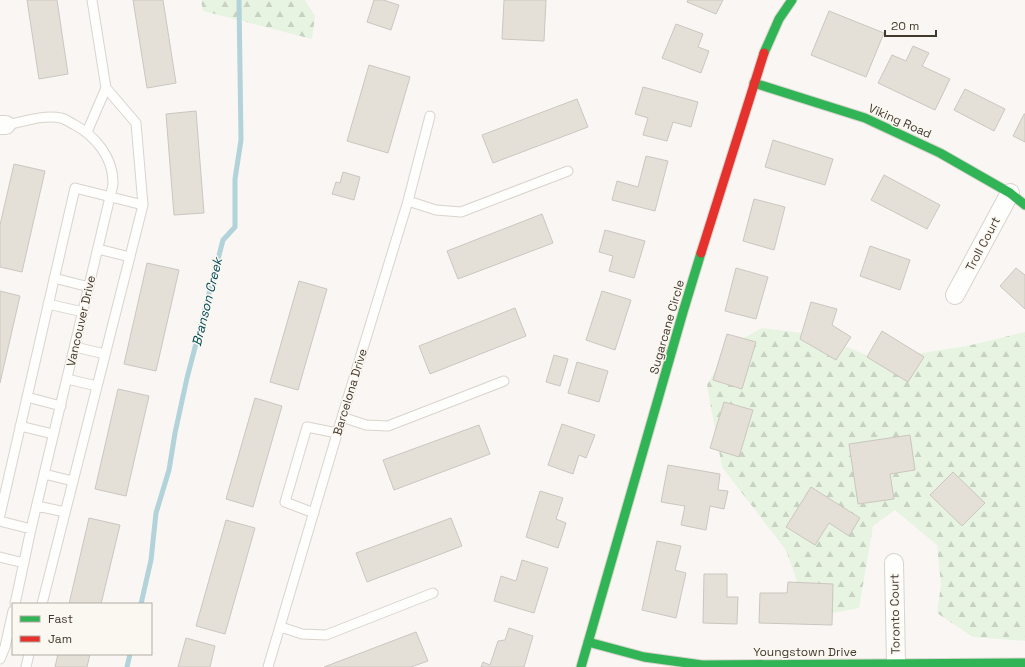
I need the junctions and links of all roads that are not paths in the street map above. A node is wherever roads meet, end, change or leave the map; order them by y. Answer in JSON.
{"nodes":[{"id":1,"x":92,"y":0,"type":"edge"},
{"id":2,"x":792,"y":0,"type":"edge"},
{"id":3,"x":754,"y":83,"type":"junction"},
{"id":4,"x":106,"y":88,"type":"junction"},
{"id":5,"x":430,"y":116,"type":"dead end"},
{"id":6,"x":3,"y":125,"type":"edge"},
{"id":7,"x":87,"y":132,"type":"junction"},
{"id":8,"x":568,"y":171,"type":"dead end"},
{"id":9,"x":1010,"y":193,"type":"junction"},
{"id":10,"x":110,"y":198,"type":"junction"},
{"id":11,"x":408,"y":201,"type":"junction"},
{"id":12,"x":143,"y":205,"type":"junction"},
{"id":13,"x":1025,"y":205,"type":"edge"},
{"id":14,"x":98,"y":249,"type":"junction"},
{"id":15,"x":130,"y":257,"type":"junction"},
{"id":16,"x":54,"y":278,"type":"junction"},
{"id":17,"x":89,"y":287,"type":"junction"},
{"id":18,"x":955,"y":295,"type":"dead end"},
{"id":19,"x":48,"y":304,"type":"junction"},
{"id":20,"x":83,"y":312,"type":"junction"},
{"id":21,"x":75,"y":347,"type":"junction"},
{"id":22,"x":105,"y":354,"type":"junction"},
{"id":23,"x":67,"y":379,"type":"junction"},
{"id":24,"x":504,"y":381,"type":"dead end"},
{"id":25,"x":97,"y":386,"type":"junction"},
{"id":26,"x":27,"y":397,"type":"junction"},
{"id":27,"x":61,"y":406,"type":"junction"},
{"id":28,"x":342,"y":417,"type":"junction"},
{"id":29,"x":20,"y":426,"type":"junction"},
{"id":30,"x":337,"y":433,"type":"junction"},
{"id":31,"x":53,"y":434,"type":"junction"},
{"id":32,"x":44,"y":474,"type":"junction"},
{"id":33,"x":73,"y":481,"type":"junction"},
{"id":34,"x":36,"y":506,"type":"junction"},
{"id":35,"x":65,"y":512,"type":"junction"},
{"id":36,"x":314,"y":513,"type":"junction"},
{"id":37,"x":0,"y":515,"type":"edge"},
{"id":38,"x":0,"y":521,"type":"edge"},
{"id":39,"x":31,"y":529,"type":"junction"},
{"id":40,"x":0,"y":557,"type":"edge"},
{"id":41,"x":24,"y":563,"type":"junction"},
{"id":42,"x":894,"y":563,"type":"dead end"},
{"id":43,"x":433,"y":593,"type":"dead end"},
{"id":44,"x":15,"y":603,"type":"edge"},
{"id":45,"x":42,"y":603,"type":"edge"},
{"id":46,"x":12,"y":615,"type":"edge"},
{"id":47,"x":281,"y":627,"type":"junction"},
{"id":48,"x":588,"y":642,"type":"junction"},
{"id":49,"x":3,"y":646,"type":"edge"},
{"id":50,"x":29,"y":655,"type":"edge"},
{"id":51,"x":0,"y":659,"type":"edge"},
{"id":52,"x":1025,"y":663,"type":"edge"},
{"id":53,"x":896,"y":664,"type":"junction"},
{"id":54,"x":26,"y":667,"type":"edge"},
{"id":55,"x":268,"y":667,"type":"edge"},
{"id":56,"x":581,"y":667,"type":"edge"}],
"edges":[{"from":1,"to":4,"type":"lane"},
{"from":2,"to":3,"type":"street","name":"Sugarcane Circle"},
{"from":3,"to":9,"type":"street","name":"Viking Road"},
{"from":3,"to":48,"type":"street","name":"Sugarcane Circle"},
{"from":4,"to":7,"type":"lane"},
{"from":4,"to":12,"type":"lane"},
{"from":5,"to":11,"type":"lane","name":"Barcelona Drive"},
{"from":6,"to":7,"type":"lane","name":"Vancouver Drive"},
{"from":7,"to":10,"type":"lane","name":"Vancouver Drive"},
{"from":8,"to":11,"type":"lane"},
{"from":9,"to":13,"type":"street","name":"Viking Road"},
{"from":9,"to":18,"type":"street","name":"Troll Court"},
{"from":10,"to":12,"type":"lane"},
{"from":10,"to":14,"type":"lane","name":"Vancouver Drive"},
{"from":10,"to":16,"type":"lane"},
{"from":11,"to":28,"type":"lane","name":"Barcelona Drive"},
{"from":12,"to":15,"type":"lane"},
{"from":14,"to":15,"type":"lane"},
{"from":14,"to":17,"type":"lane","name":"Vancouver Drive"},
{"from":15,"to":22,"type":"lane"},
{"from":16,"to":17,"type":"lane"},
{"from":16,"to":19,"type":"lane"},
{"from":17,"to":20,"type":"lane","name":"Vancouver Drive"},
{"from":19,"to":20,"type":"lane"},
{"from":19,"to":26,"type":"lane"},
{"from":20,"to":21,"type":"lane","name":"Vancouver Drive"},
{"from":21,"to":22,"type":"lane"},
{"from":21,"to":23,"type":"lane","name":"Vancouver Drive"},
{"from":22,"to":25,"type":"lane"},
{"from":23,"to":25,"type":"lane"},
{"from":23,"to":27,"type":"lane","name":"Vancouver Drive"},
{"from":24,"to":28,"type":"lane"},
{"from":25,"to":33,"type":"lane"},
{"from":26,"to":27,"type":"lane"},
{"from":26,"to":29,"type":"lane"},
{"from":27,"to":31,"type":"lane","name":"Vancouver Drive"},
{"from":28,"to":30,"type":"lane","name":"Barcelona Drive"},
{"from":29,"to":31,"type":"lane"},
{"from":29,"to":37,"type":"lane"},
{"from":30,"to":36,"type":"lane","name":"Barcelona Drive"},
{"from":30,"to":36,"type":"lane"},
{"from":31,"to":32,"type":"lane","name":"Vancouver Drive"},
{"from":32,"to":33,"type":"lane"},
{"from":32,"to":34,"type":"lane","name":"Vancouver Drive"},
{"from":33,"to":35,"type":"lane"},
{"from":34,"to":35,"type":"lane"},
{"from":34,"to":39,"type":"lane","name":"Vancouver Drive"},
{"from":35,"to":45,"type":"lane"},
{"from":36,"to":47,"type":"lane","name":"Barcelona Drive"},
{"from":38,"to":39,"type":"lane"},
{"from":39,"to":41,"type":"lane","name":"Vancouver Drive"},
{"from":40,"to":41,"type":"lane"},
{"from":41,"to":44,"type":"lane","name":"Vancouver Drive"},
{"from":42,"to":53,"type":"street","name":"Toronto Court"},
{"from":43,"to":47,"type":"lane"},
{"from":46,"to":49,"type":"lane"},
{"from":47,"to":55,"type":"lane","name":"Barcelona Drive"},
{"from":48,"to":53,"type":"street","name":"Youngstown Drive"},
{"from":48,"to":56,"type":"street","name":"Sugarcane Circle"},
{"from":49,"to":51,"type":"lane"},
{"from":50,"to":54,"type":"lane"},
{"from":52,"to":53,"type":"street","name":"Youngstown Drive"}]}
